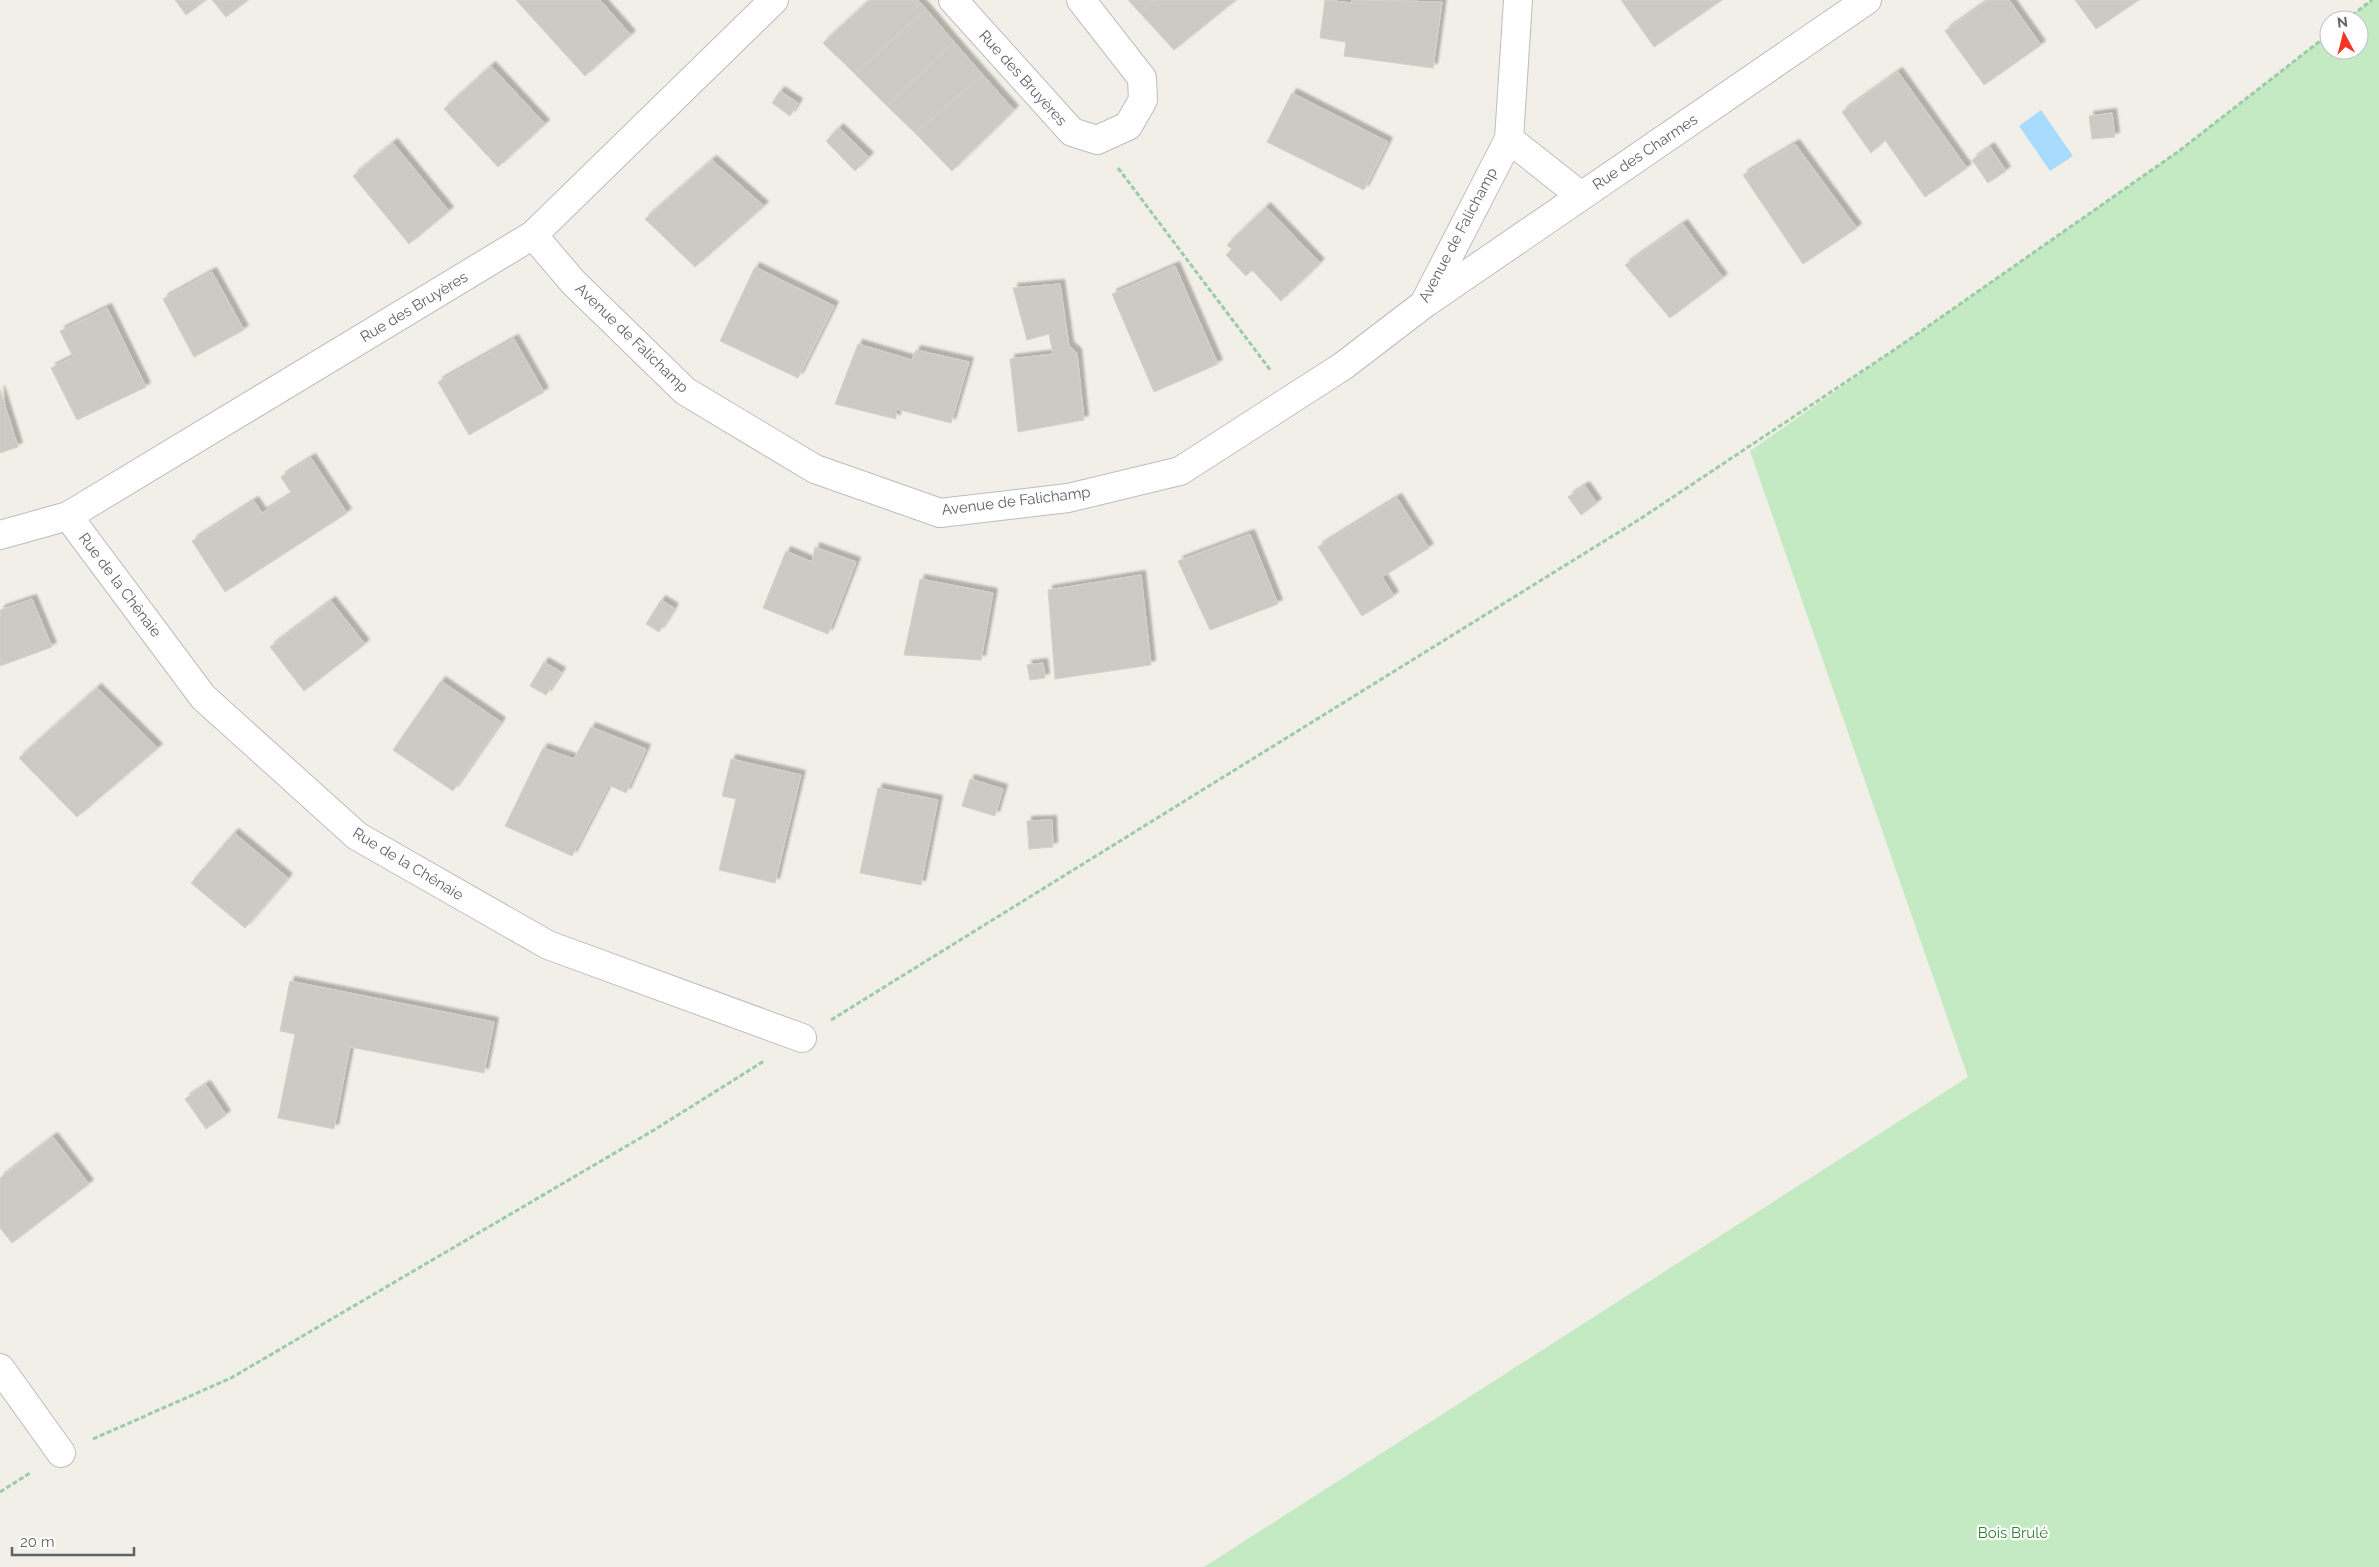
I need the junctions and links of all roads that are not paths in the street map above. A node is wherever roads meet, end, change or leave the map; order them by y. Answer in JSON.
{"nodes":[{"id":1,"x":774,"y":0,"type":"edge"},
{"id":2,"x":953,"y":0,"type":"edge"},
{"id":3,"x":1081,"y":0,"type":"edge"},
{"id":4,"x":1518,"y":0,"type":"edge"},
{"id":5,"x":1867,"y":0,"type":"edge"},
{"id":6,"x":1509,"y":139,"type":"junction"},
{"id":7,"x":1581,"y":196,"type":"junction"},
{"id":8,"x":533,"y":235,"type":"junction"},
{"id":9,"x":1424,"y":304,"type":"junction"},
{"id":10,"x":68,"y":516,"type":"junction"},
{"id":11,"x":0,"y":535,"type":"edge"},
{"id":12,"x":802,"y":1038,"type":"road end"},
{"id":13,"x":0,"y":1368,"type":"edge"},
{"id":14,"x":61,"y":1453,"type":"road end"}],
"edges":[{"from":1,"to":8,"type":"street","name":"Rue des Bruyères"},
{"from":2,"to":3,"type":"street","name":"Rue des Bruyères"},
{"from":4,"to":6,"type":"street","name":"Avenue de Falichamp"},
{"from":5,"to":7,"type":"street","name":"Rue des Charmes"},
{"from":6,"to":7,"type":"street"},
{"from":6,"to":9,"type":"street","name":"Avenue de Falichamp"},
{"from":7,"to":9,"type":"street","name":"Rue des Charmes"},
{"from":8,"to":9,"type":"street","name":"Avenue de Falichamp"},
{"from":8,"to":10,"type":"street","name":"Rue des Bruyères"},
{"from":10,"to":11,"type":"street","name":"Rue des Bruyères"},
{"from":10,"to":12,"type":"street","name":"Rue de la Chênaie"},
{"from":13,"to":14,"type":"street"}]}
